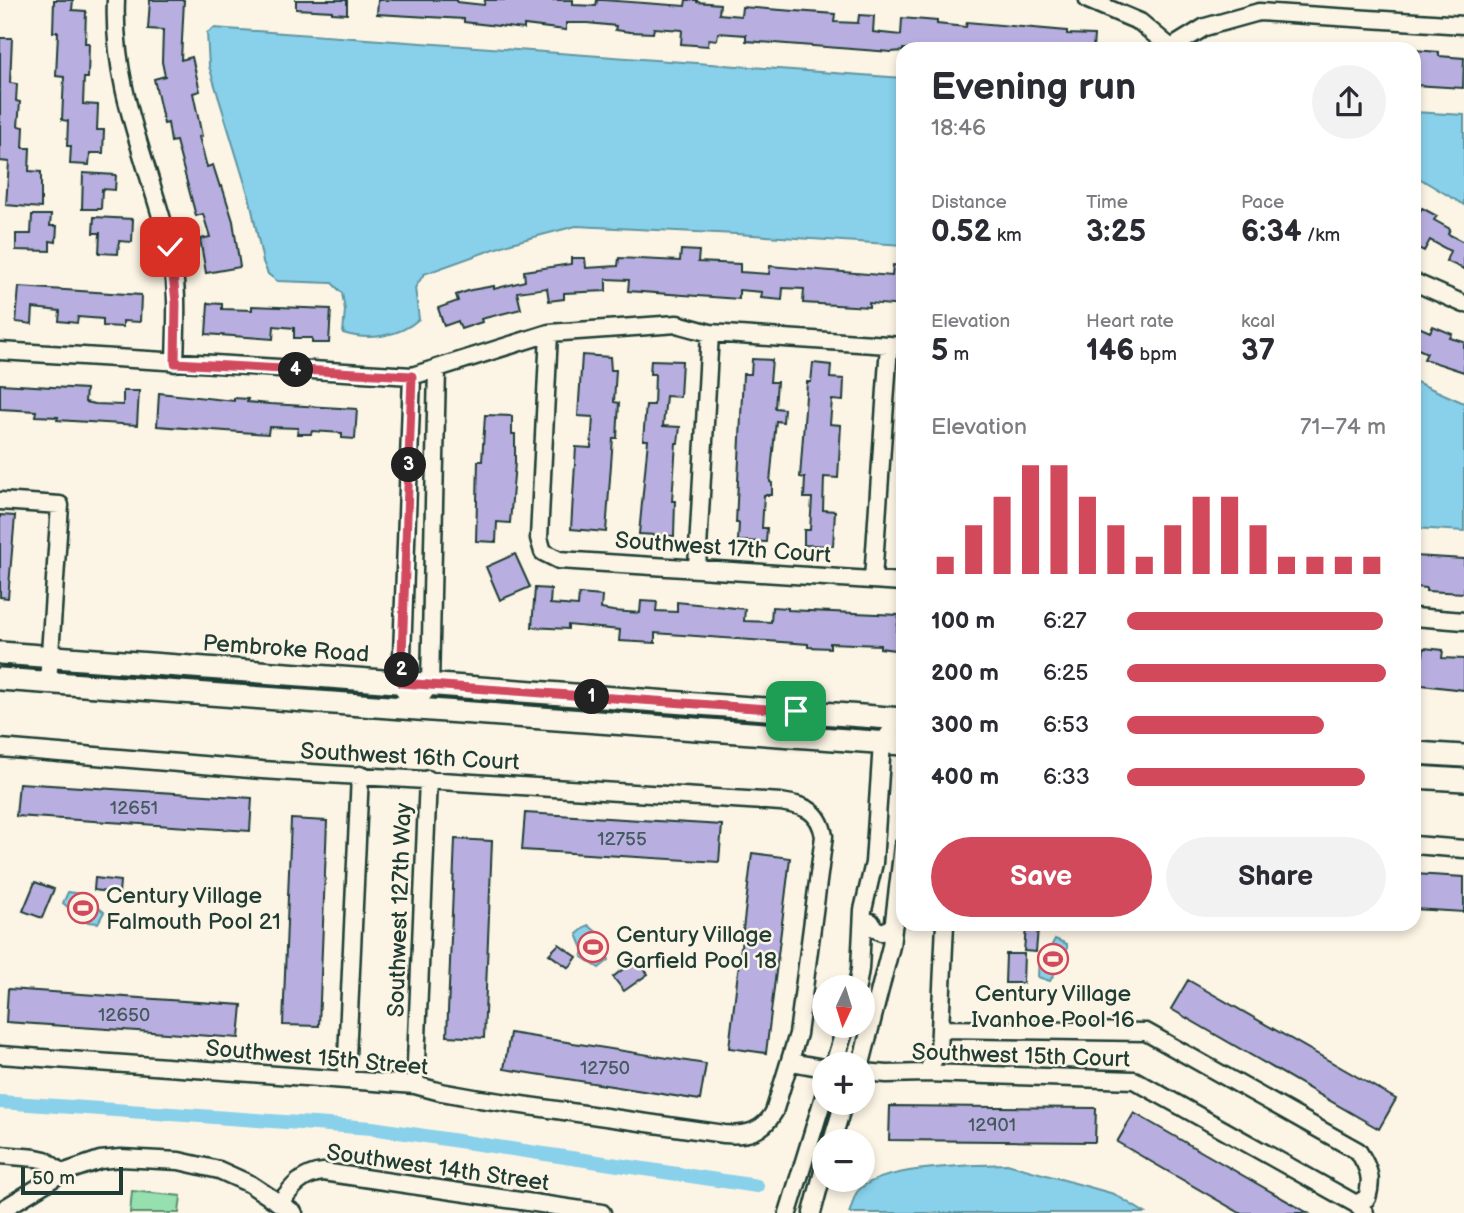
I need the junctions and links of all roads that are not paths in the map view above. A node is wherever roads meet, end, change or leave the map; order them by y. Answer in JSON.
{"nodes":[{"id":1,"x":116,"y":0,"type":"edge"},
{"id":2,"x":1088,"y":0,"type":"edge"},
{"id":3,"x":1464,"y":25,"type":"edge"},
{"id":4,"x":1163,"y":42,"type":"edge"},
{"id":5,"x":1182,"y":42,"type":"edge"},
{"id":6,"x":1421,"y":286,"type":"edge"},
{"id":7,"x":1464,"y":304,"type":"edge"},
{"id":8,"x":549,"y":333,"type":"junction"},
{"id":9,"x":710,"y":333,"type":"junction"},
{"id":10,"x":896,"y":346,"type":"edge"},
{"id":11,"x":0,"y":351,"type":"edge"},
{"id":12,"x":175,"y":363,"type":"junction"},
{"id":13,"x":437,"y":368,"type":"junction"},
{"id":14,"x":412,"y":376,"type":"junction"},
{"id":15,"x":0,"y":501,"type":"edge"},
{"id":16,"x":697,"y":567,"type":"junction"},
{"id":17,"x":873,"y":579,"type":"junction"},
{"id":18,"x":896,"y":581,"type":"edge"},
{"id":19,"x":1421,"y":618,"type":"edge"},
{"id":20,"x":1464,"y":621,"type":"edge"},
{"id":21,"x":0,"y":653,"type":"edge"},
{"id":22,"x":50,"y":657,"type":"junction"},
{"id":23,"x":0,"y":679,"type":"edge"},
{"id":24,"x":48,"y":683,"type":"junction"},
{"id":25,"x":401,"y":683,"type":"junction"},
{"id":26,"x":430,"y":685,"type":"junction"},
{"id":27,"x":412,"y":709,"type":"junction"},
{"id":28,"x":896,"y":722,"type":"edge"},
{"id":29,"x":892,"y":743,"type":"edge"},
{"id":30,"x":0,"y":748,"type":"edge"},
{"id":31,"x":1421,"y":753,"type":"edge"},
{"id":32,"x":1464,"y":756,"type":"edge"},
{"id":33,"x":360,"y":775,"type":"junction"},
{"id":34,"x":1421,"y":777,"type":"edge"},
{"id":35,"x":428,"y":779,"type":"junction"},
{"id":36,"x":1464,"y":780,"type":"edge"},
{"id":37,"x":1421,"y":846,"type":"edge"},
{"id":38,"x":1464,"y":849,"type":"edge"},
{"id":39,"x":874,"y":863,"type":"junction"},
{"id":40,"x":896,"y":865,"type":"edge"},
{"id":41,"x":896,"y":907,"type":"edge"},
{"id":42,"x":871,"y":922,"type":"junction"},
{"id":43,"x":894,"y":924,"type":"junction"},
{"id":44,"x":945,"y":931,"type":"edge"},
{"id":45,"x":860,"y":969,"type":"junction"},
{"id":46,"x":859,"y":975,"type":"edge"},
{"id":47,"x":941,"y":1029,"type":"junction"},
{"id":48,"x":863,"y":1052,"type":"edge"},
{"id":49,"x":0,"y":1055,"type":"edge"},
{"id":50,"x":790,"y":1062,"type":"junction"},
{"id":51,"x":812,"y":1066,"type":"edge"},
{"id":52,"x":875,"y":1073,"type":"edge"},
{"id":53,"x":926,"y":1073,"type":"junction"},
{"id":54,"x":346,"y":1079,"type":"junction"},
{"id":55,"x":415,"y":1084,"type":"junction"},
{"id":56,"x":818,"y":1115,"type":"edge"},
{"id":57,"x":0,"y":1155,"type":"edge"},
{"id":58,"x":62,"y":1173,"type":"junction"},
{"id":59,"x":818,"y":1192,"type":"edge"},
{"id":60,"x":281,"y":1203,"type":"junction"},
{"id":61,"x":1360,"y":1209,"type":"edge"},
{"id":62,"x":0,"y":1211,"type":"edge"},
{"id":63,"x":294,"y":1213,"type":"edge"},
{"id":64,"x":602,"y":1213,"type":"edge"},
{"id":65,"x":788,"y":1213,"type":"edge"},
{"id":66,"x":813,"y":1213,"type":"edge"}],
"edges":[{"from":1,"to":12,"type":"street"},
{"from":2,"to":4,"type":"street"},
{"from":3,"to":5,"type":"street"},
{"from":6,"to":7,"type":"street"},
{"from":8,"to":9,"type":"street"},
{"from":8,"to":13,"type":"street"},
{"from":8,"to":16,"type":"street","name":"Southwest 17th Court"},
{"from":9,"to":10,"type":"street"},
{"from":9,"to":16,"type":"street"},
{"from":10,"to":17,"type":"street"},
{"from":11,"to":12,"type":"street"},
{"from":12,"to":14,"type":"street"},
{"from":13,"to":14,"type":"street"},
{"from":13,"to":26,"type":"street"},
{"from":14,"to":25,"type":"street"},
{"from":15,"to":22,"type":"street"},
{"from":16,"to":17,"type":"street","name":"Southwest 17th Court"},
{"from":17,"to":18,"type":"street","name":"Southwest 17th Court"},
{"from":19,"to":20,"type":"street"},
{"from":21,"to":22,"type":"main road","name":"Pembroke Road"},
{"from":22,"to":24,"type":"street"},
{"from":22,"to":25,"type":"main road","name":"Pembroke Road"},
{"from":23,"to":24,"type":"main road"},
{"from":24,"to":27,"type":"main road"},
{"from":25,"to":26,"type":"main road","name":"Pembroke Road"},
{"from":25,"to":27,"type":"street"},
{"from":26,"to":27,"type":"street"},
{"from":26,"to":28,"type":"main road","name":"Pembroke Road"},
{"from":27,"to":29,"type":"main road"},
{"from":29,"to":39,"type":"street"},
{"from":30,"to":33,"type":"street","name":"Southwest 16th Court"},
{"from":31,"to":32,"type":"main road"},
{"from":33,"to":35,"type":"street","name":"Southwest 16th Court"},
{"from":33,"to":54,"type":"street"},
{"from":34,"to":36,"type":"main road"},
{"from":35,"to":50,"type":"street","name":"Southwest 16th Court"},
{"from":35,"to":55,"type":"street","name":"Southwest 127th Way"},
{"from":37,"to":38,"type":"street"},
{"from":39,"to":40,"type":"street"},
{"from":39,"to":42,"type":"street"},
{"from":39,"to":45,"type":"street"},
{"from":41,"to":43,"type":"street"},
{"from":42,"to":43,"type":"street"},
{"from":42,"to":45,"type":"street"},
{"from":43,"to":48,"type":"street"},
{"from":44,"to":47,"type":"street"},
{"from":45,"to":46,"type":"street"},
{"from":47,"to":53,"type":"street"},
{"from":47,"to":61,"type":"street","name":"Southwest 15th Court"},
{"from":49,"to":54,"type":"street","name":"Southwest 15th Street"},
{"from":50,"to":51,"type":"street"},
{"from":50,"to":55,"type":"street","name":"Southwest 15th Street"},
{"from":52,"to":53,"type":"street","name":"Southwest 15th Court"},
{"from":53,"to":61,"type":"street","name":"Southwest 15th Court"},
{"from":54,"to":55,"type":"street","name":"Southwest 15th Street"},
{"from":56,"to":65,"type":"street"},
{"from":57,"to":58,"type":"street"},
{"from":58,"to":60,"type":"street"},
{"from":58,"to":62,"type":"street"},
{"from":59,"to":66,"type":"street"},
{"from":60,"to":63,"type":"street"},
{"from":60,"to":64,"type":"street","name":"Southwest 14th Street"}]}
